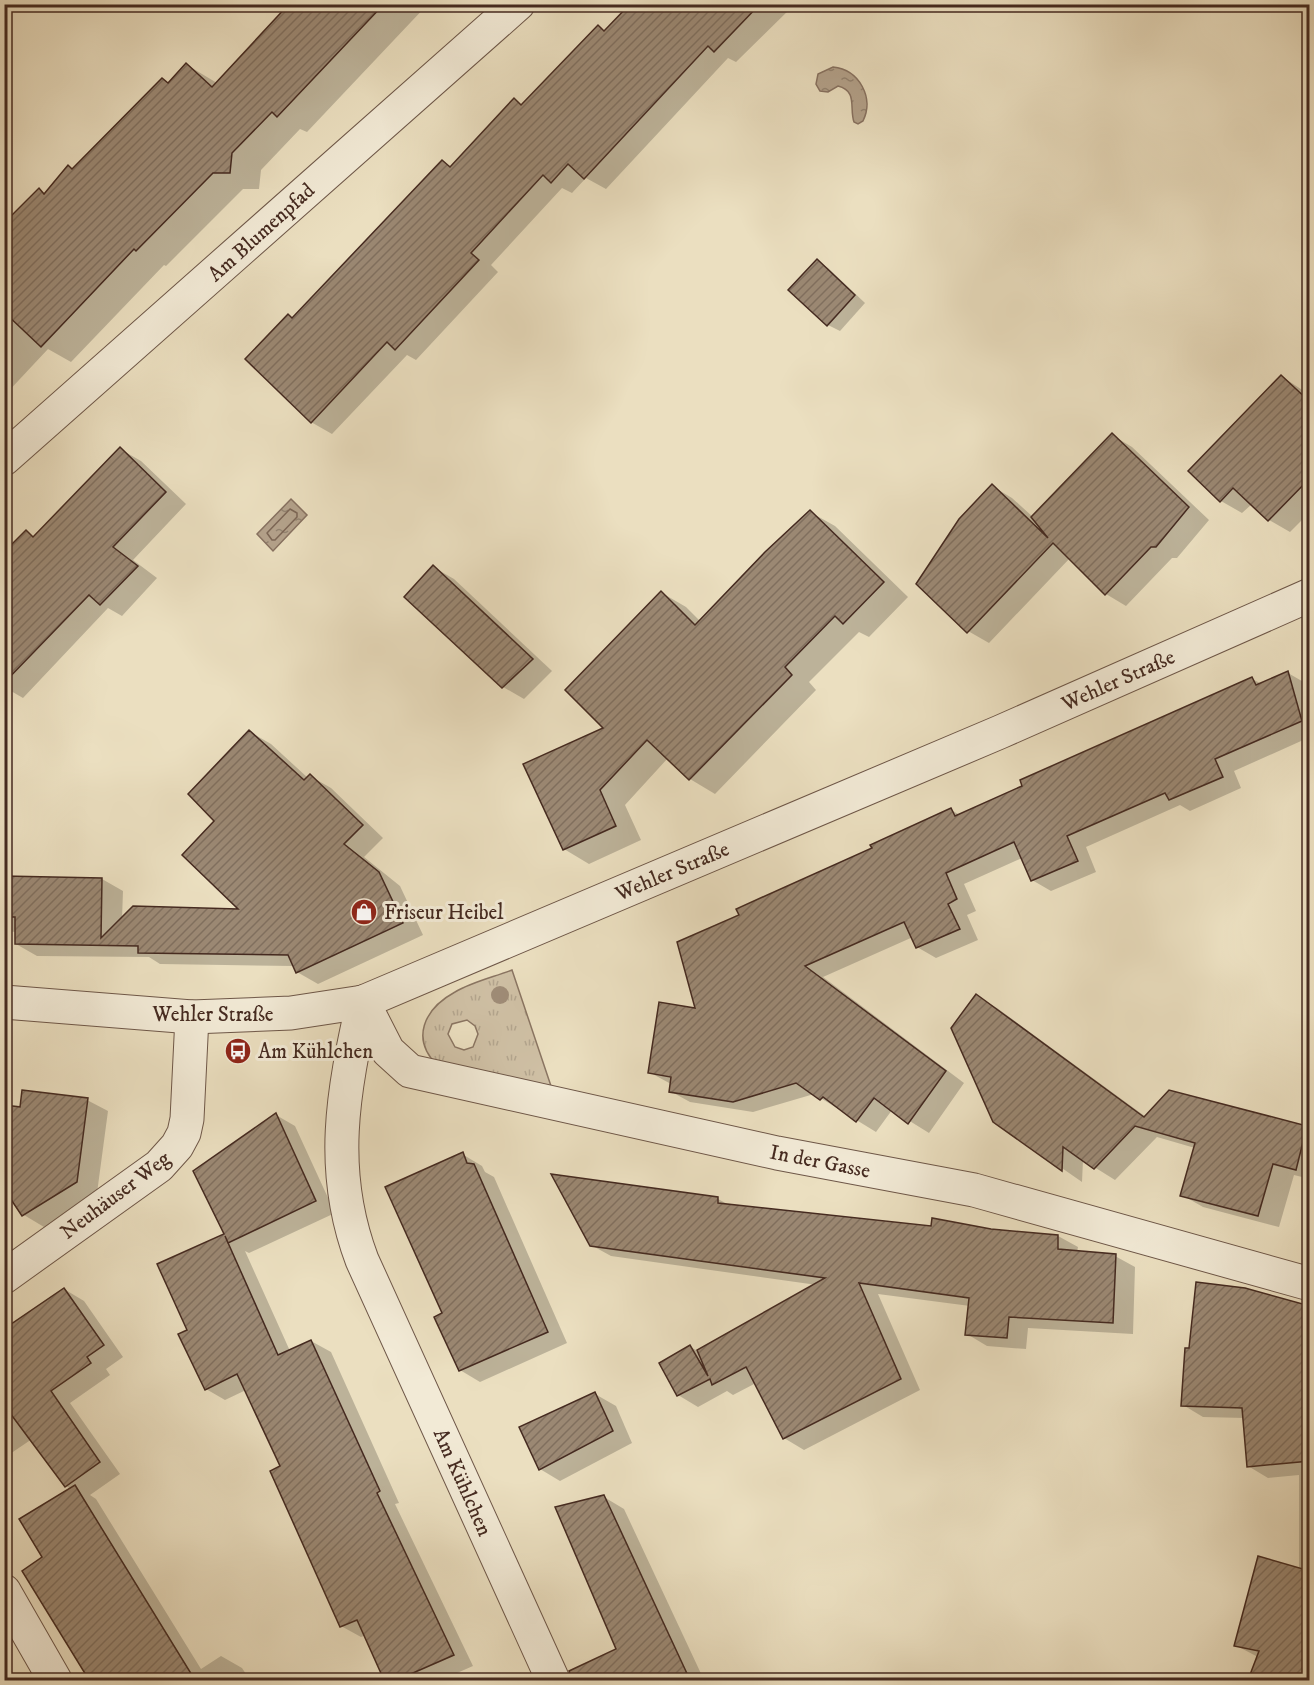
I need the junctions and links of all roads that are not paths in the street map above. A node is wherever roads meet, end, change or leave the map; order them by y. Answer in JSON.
{"nodes":[{"id":1,"x":518,"y":4,"type":"edge"},
{"id":2,"x":4,"y":459,"type":"edge"},
{"id":3,"x":1310,"y":595,"type":"edge"},
{"id":4,"x":4,"y":1002,"type":"edge"},
{"id":5,"x":363,"y":1002,"type":"junction"},
{"id":6,"x":192,"y":1017,"type":"junction"},
{"id":7,"x":4,"y":1277,"type":"edge"},
{"id":8,"x":1310,"y":1284,"type":"edge"},
{"id":9,"x":4,"y":1592,"type":"edge"},
{"id":10,"x":55,"y":1680,"type":"edge"},
{"id":11,"x":553,"y":1680,"type":"edge"}],
"edges":[{"from":1,"to":2,"type":"street","name":"Am Blumenpfad"},
{"from":3,"to":5,"type":"street","name":"Wehler Straße"},
{"from":4,"to":6,"type":"street","name":"Wehler Straße"},
{"from":5,"to":6,"type":"street","name":"Wehler Straße"},
{"from":5,"to":8,"type":"street","name":"In der Gasse"},
{"from":5,"to":11,"type":"street","name":"Am Kühlchen"},
{"from":6,"to":7,"type":"street","name":"Neuhäuser Weg"},
{"from":9,"to":10,"type":"street"}]}
